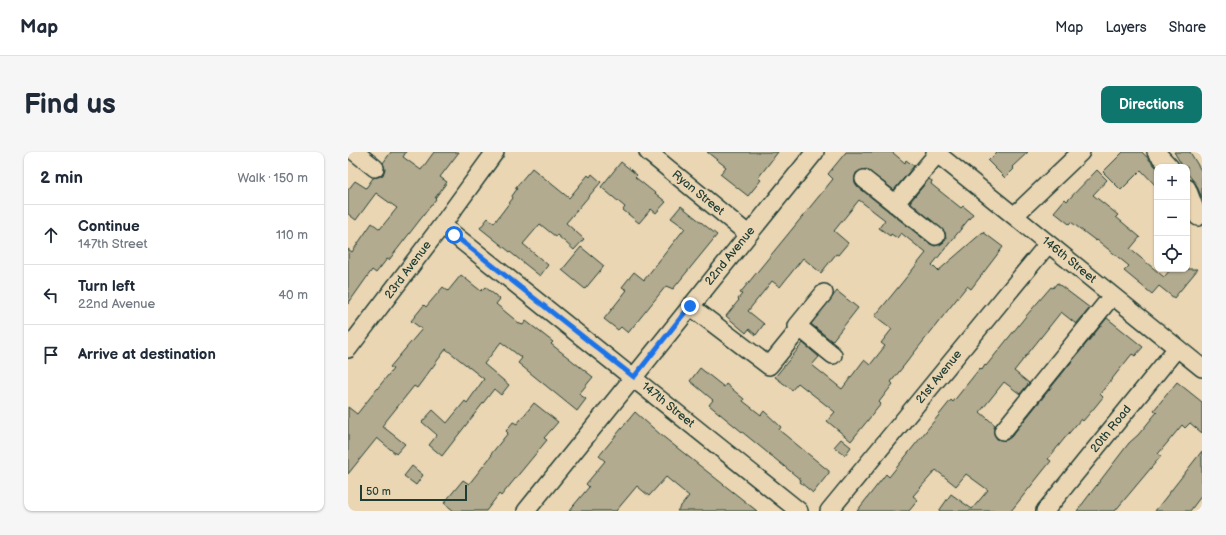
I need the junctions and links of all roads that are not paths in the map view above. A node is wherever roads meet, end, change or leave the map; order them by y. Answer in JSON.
{"nodes":[{"id":1,"x":355,"y":152,"type":"edge"},
{"id":2,"x":495,"y":152,"type":"edge"},
{"id":3,"x":648,"y":152,"type":"edge"},
{"id":4,"x":815,"y":152,"type":"edge"},
{"id":5,"x":1081,"y":152,"type":"edge"},
{"id":6,"x":1156,"y":152,"type":"edge"},
{"id":7,"x":936,"y":153,"type":"edge"},
{"id":8,"x":1167,"y":164,"type":"edge"},
{"id":9,"x":375,"y":168,"type":"dead end"},
{"id":10,"x":864,"y":179,"type":"dead end"},
{"id":11,"x":1190,"y":196,"type":"edge"},
{"id":12,"x":895,"y":204,"type":"junction"},
{"id":13,"x":1014,"y":216,"type":"junction"},
{"id":14,"x":1198,"y":217,"type":"dead end"},
{"id":15,"x":442,"y":225,"type":"junction"},
{"id":16,"x":748,"y":234,"type":"junction"},
{"id":17,"x":936,"y":236,"type":"dead end"},
{"id":18,"x":1048,"y":244,"type":"junction"},
{"id":19,"x":824,"y":293,"type":"dead end"},
{"id":20,"x":1112,"y":296,"type":"junction"},
{"id":21,"x":690,"y":306,"type":"junction"},
{"id":22,"x":800,"y":328,"type":"junction"},
{"id":23,"x":1177,"y":348,"type":"junction"},
{"id":24,"x":348,"y":349,"type":"edge"},
{"id":25,"x":833,"y":355,"type":"dead end"},
{"id":26,"x":1202,"y":368,"type":"edge"},
{"id":27,"x":634,"y":377,"type":"junction"},
{"id":28,"x":1003,"y":431,"type":"dead end"},
{"id":29,"x":526,"y":511,"type":"edge"},
{"id":30,"x":799,"y":511,"type":"edge"},
{"id":31,"x":829,"y":511,"type":"edge"},
{"id":32,"x":1045,"y":511,"type":"edge"}],
"edges":[{"from":1,"to":9,"type":"street"},
{"from":2,"to":15,"type":"street","name":"23rd Avenue"},
{"from":3,"to":16,"type":"street","name":"Ryan Street"},
{"from":4,"to":16,"type":"street","name":"22nd Avenue"},
{"from":5,"to":13,"type":"street"},
{"from":6,"to":8,"type":"street"},
{"from":7,"to":12,"type":"street"},
{"from":7,"to":13,"type":"street","name":"146th Street"},
{"from":10,"to":12,"type":"street"},
{"from":11,"to":14,"type":"street"},
{"from":12,"to":17,"type":"street"},
{"from":13,"to":18,"type":"street","name":"146th Street"},
{"from":15,"to":24,"type":"street","name":"23rd Avenue"},
{"from":15,"to":27,"type":"street","name":"147th Street"},
{"from":16,"to":21,"type":"street","name":"22nd Avenue"},
{"from":18,"to":20,"type":"street","name":"146th Street"},
{"from":18,"to":31,"type":"street","name":"21st Avenue"},
{"from":19,"to":22,"type":"street"},
{"from":20,"to":23,"type":"street","name":"146th Street"},
{"from":20,"to":28,"type":"street"},
{"from":21,"to":22,"type":"street"},
{"from":21,"to":27,"type":"street","name":"22nd Avenue"},
{"from":22,"to":25,"type":"street"},
{"from":23,"to":26,"type":"street","name":"146th Street"},
{"from":23,"to":32,"type":"street","name":"20th Road"},
{"from":27,"to":29,"type":"street","name":"22nd Avenue"},
{"from":27,"to":30,"type":"street","name":"147th Street"}]}
